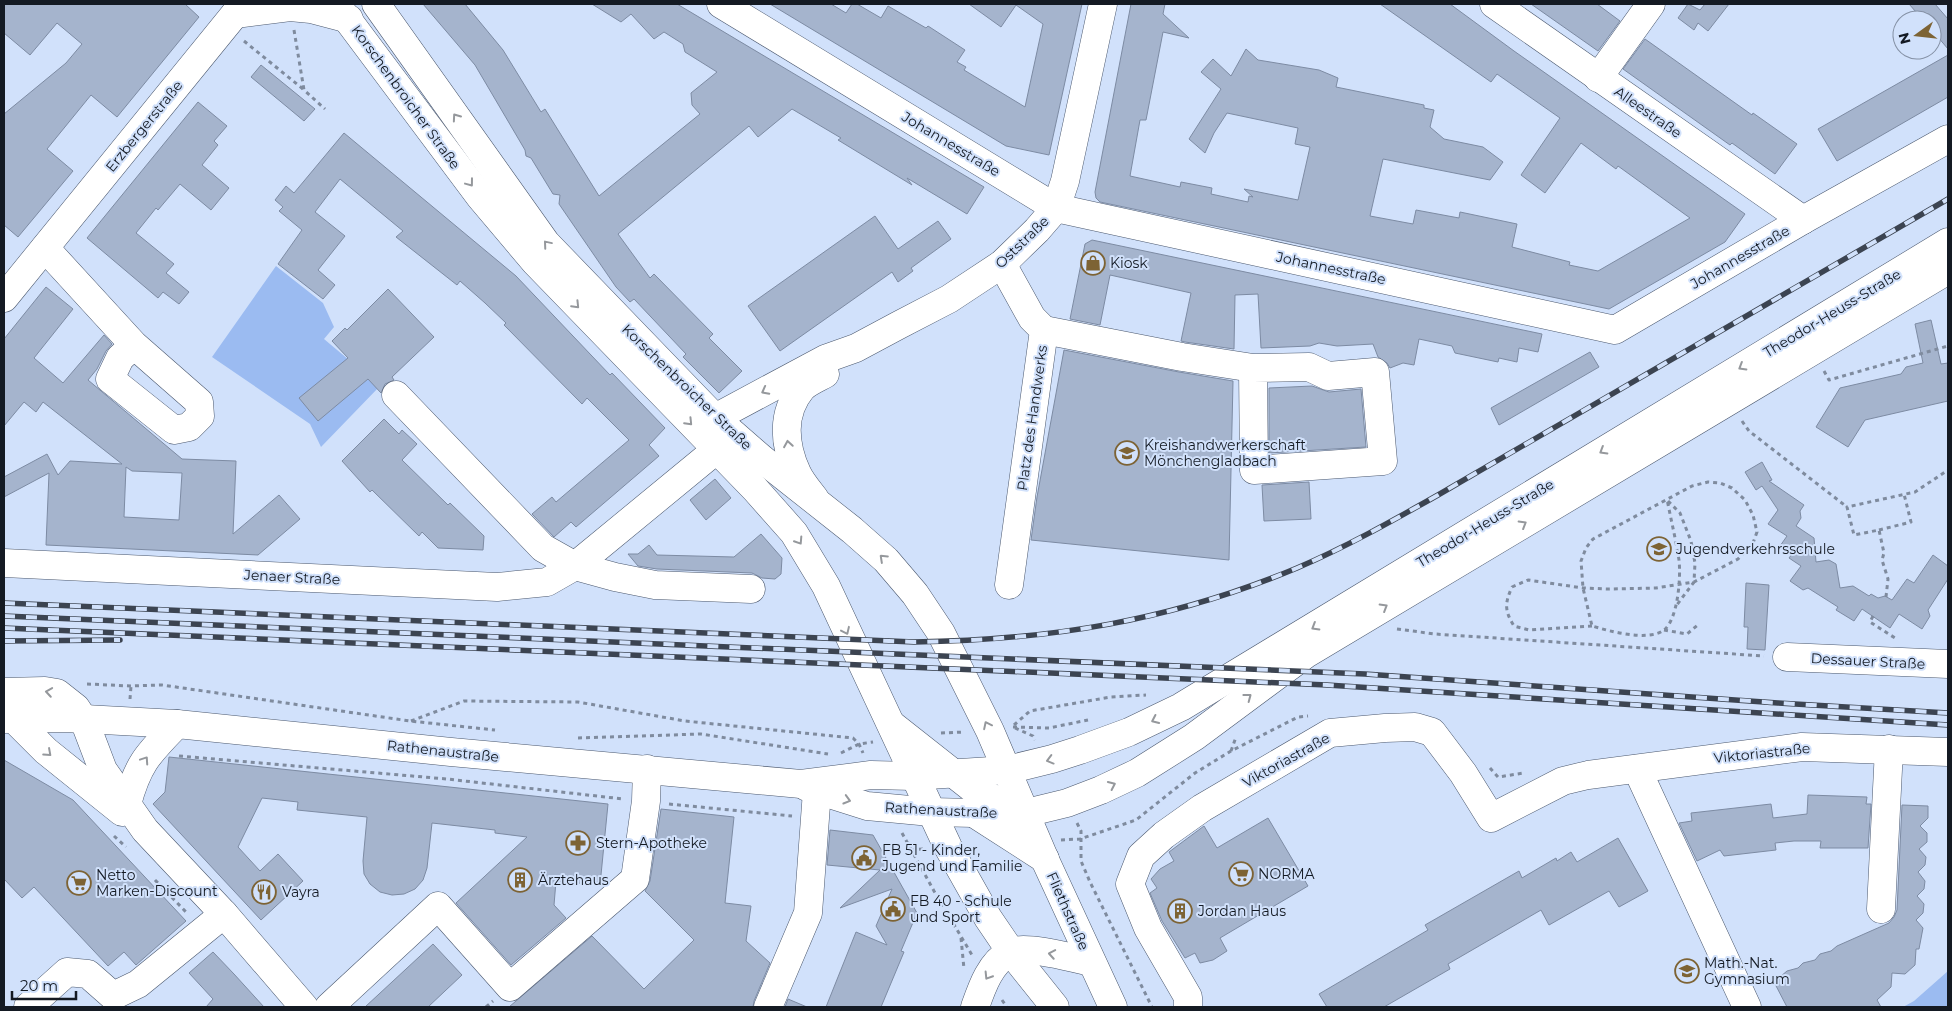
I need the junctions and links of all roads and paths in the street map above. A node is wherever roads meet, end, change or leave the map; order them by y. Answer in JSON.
{"nodes":[{"id":1,"x":376,"y":4,"type":"edge"},
{"id":2,"x":721,"y":4,"type":"edge"},
{"id":3,"x":1103,"y":4,"type":"edge"},
{"id":4,"x":1494,"y":4,"type":"edge"},
{"id":5,"x":1652,"y":4,"type":"edge"},
{"id":6,"x":290,"y":7,"type":"junction"},
{"id":7,"x":342,"y":11,"type":"edge"},
{"id":8,"x":235,"y":12,"type":"edge"},
{"id":9,"x":1598,"y":78,"type":"junction"},
{"id":10,"x":304,"y":90,"type":"junction"},
{"id":11,"x":326,"y":109,"type":"dead end"},
{"id":12,"x":1948,"y":139,"type":"edge"},
{"id":13,"x":1056,"y":208,"type":"junction"},
{"id":14,"x":1803,"y":220,"type":"junction"},
{"id":15,"x":1948,"y":242,"type":"edge"},
{"id":16,"x":45,"y":248,"type":"junction"},
{"id":17,"x":1002,"y":264,"type":"junction"},
{"id":18,"x":1948,"y":270,"type":"edge"},
{"id":19,"x":4,"y":298,"type":"edge"},
{"id":20,"x":1044,"y":330,"type":"junction"},
{"id":21,"x":134,"y":345,"type":"dead end"},
{"id":22,"x":1948,"y":346,"type":"edge"},
{"id":23,"x":856,"y":348,"type":"junction"},
{"id":24,"x":1822,"y":367,"type":"dead end"},
{"id":25,"x":1253,"y":368,"type":"junction"},
{"id":26,"x":396,"y":394,"type":"dead end"},
{"id":27,"x":715,"y":418,"type":"junction"},
{"id":28,"x":1740,"y":418,"type":"dead end"},
{"id":29,"x":716,"y":450,"type":"junction"},
{"id":30,"x":1948,"y":470,"type":"edge"},
{"id":31,"x":1904,"y":494,"type":"junction"},
{"id":32,"x":1667,"y":499,"type":"junction"},
{"id":33,"x":817,"y":502,"type":"junction"},
{"id":34,"x":1847,"y":507,"type":"junction"},
{"id":35,"x":1879,"y":530,"type":"junction"},
{"id":36,"x":4,"y":563,"type":"edge"},
{"id":37,"x":575,"y":566,"type":"junction"},
{"id":38,"x":1694,"y":582,"type":"junction"},
{"id":39,"x":1678,"y":584,"type":"junction"},
{"id":40,"x":1009,"y":585,"type":"dead end"},
{"id":41,"x":751,"y":588,"type":"dead end"},
{"id":42,"x":1582,"y":588,"type":"junction"},
{"id":43,"x":1886,"y":597,"type":"dead end"},
{"id":44,"x":1676,"y":607,"type":"junction"},
{"id":45,"x":1873,"y":616,"type":"dead end"},
{"id":46,"x":1699,"y":624,"type":"dead end"},
{"id":47,"x":1592,"y":626,"type":"junction"},
{"id":48,"x":1398,"y":629,"type":"dead end"},
{"id":49,"x":1664,"y":630,"type":"junction"},
{"id":50,"x":1894,"y":636,"type":"dead end"},
{"id":51,"x":1787,"y":657,"type":"joint"},
{"id":52,"x":1948,"y":664,"type":"edge"},
{"id":53,"x":82,"y":684,"type":"dead end"},
{"id":54,"x":4,"y":692,"type":"edge"},
{"id":55,"x":1154,"y":695,"type":"dead end"},
{"id":56,"x":8,"y":719,"type":"edge"},
{"id":57,"x":84,"y":720,"type":"junction"},
{"id":58,"x":410,"y":721,"type":"junction"},
{"id":59,"x":177,"y":724,"type":"junction"},
{"id":60,"x":1001,"y":729,"type":"junction"},
{"id":61,"x":498,"y":730,"type":"dead end"},
{"id":62,"x":898,"y":730,"type":"junction"},
{"id":63,"x":575,"y":738,"type":"dead end"},
{"id":64,"x":1889,"y":749,"type":"junction"},
{"id":65,"x":1231,"y":751,"type":"dead end"},
{"id":66,"x":1948,"y":752,"type":"edge"},
{"id":67,"x":149,"y":753,"type":"junction"},
{"id":68,"x":830,"y":754,"type":"dead end"},
{"id":69,"x":838,"y":754,"type":"dead end"},
{"id":70,"x":647,"y":769,"type":"junction"},
{"id":71,"x":1637,"y":769,"type":"junction"},
{"id":72,"x":1007,"y":770,"type":"junction"},
{"id":73,"x":955,"y":774,"type":"junction"},
{"id":74,"x":913,"y":776,"type":"junction"},
{"id":75,"x":809,"y":788,"type":"junction"},
{"id":76,"x":646,"y":801,"type":"junction"},
{"id":77,"x":128,"y":804,"type":"junction"},
{"id":78,"x":931,"y":812,"type":"junction"},
{"id":79,"x":1026,"y":813,"type":"junction"},
{"id":80,"x":974,"y":814,"type":"junction"},
{"id":81,"x":816,"y":819,"type":"junction"},
{"id":82,"x":898,"y":824,"type":"dead end"},
{"id":83,"x":145,"y":830,"type":"junction"},
{"id":84,"x":110,"y":831,"type":"dead end"},
{"id":85,"x":130,"y":852,"type":"dead end"},
{"id":86,"x":1044,"y":858,"type":"junction"},
{"id":87,"x":150,"y":874,"type":"dead end"},
{"id":88,"x":1881,"y":909,"type":"dead end"},
{"id":89,"x":224,"y":914,"type":"junction"},
{"id":90,"x":203,"y":931,"type":"junction"},
{"id":91,"x":960,"y":937,"type":"dead end"},
{"id":92,"x":1011,"y":952,"type":"junction"},
{"id":93,"x":1091,"y":962,"type":"junction"},
{"id":94,"x":1182,"y":1004,"type":"edge"},
{"id":95,"x":28,"y":1007,"type":"edge"},
{"id":96,"x":304,"y":1007,"type":"edge"},
{"id":97,"x":329,"y":1007,"type":"edge"},
{"id":98,"x":768,"y":1007,"type":"edge"},
{"id":99,"x":975,"y":1007,"type":"edge"},
{"id":100,"x":1055,"y":1007,"type":"edge"},
{"id":101,"x":1113,"y":1007,"type":"edge"},
{"id":102,"x":1152,"y":1007,"type":"edge"},
{"id":103,"x":1747,"y":1007,"type":"edge"}],
"edges":[{"from":27,"to":1,"type":"main road","name":"Korschenbroicher Straße","one_way":true},
{"from":2,"to":13,"type":"main road","name":"Johannesstraße"},
{"from":3,"to":13,"type":"main road","name":"Oststraße"},
{"from":4,"to":9,"type":"main road","name":"Alleestraße"},
{"from":5,"to":9,"type":"main road"},
{"from":6,"to":7,"type":"main road"},
{"from":6,"to":8,"type":"main road"},
{"from":6,"to":10,"type":"path"},
{"from":7,"to":29,"type":"main road","name":"Korschenbroicher Straße","one_way":true},
{"from":8,"to":10,"type":"path"},
{"from":8,"to":16,"type":"main road","name":"Erzbergerstraße"},
{"from":9,"to":14,"type":"main road","name":"Alleestraße"},
{"from":10,"to":11,"type":"path"},
{"from":12,"to":14,"type":"main road","name":"Johannesstraße"},
{"from":13,"to":14,"type":"main road","name":"Johannesstraße"},
{"from":13,"to":17,"type":"main road","name":"Oststraße"},
{"from":15,"to":72,"type":"main road","name":"Theodor-Heuss-Straße","one_way":true},
{"from":16,"to":19,"type":"main road","name":"Erzbergerstraße"},
{"from":16,"to":21,"type":"main road"},
{"from":17,"to":20,"type":"main road","name":"Platz des Handwerks"},
{"from":17,"to":23,"type":"main road","name":"Oststraße"},
{"from":79,"to":18,"type":"main road","name":"Theodor-Heuss-Straße","one_way":true},
{"from":20,"to":25,"type":"main road"},
{"from":20,"to":40,"type":"main road","name":"Platz des Handwerks"},
{"from":22,"to":24,"type":"path"},
{"from":23,"to":27,"type":"main road","name":"Oststraße","one_way":true},
{"from":33,"to":23,"type":"main road","name":"Oststraße","one_way":true},
{"from":25,"to":25,"type":"main road"},
{"from":26,"to":37,"type":"main road"},
{"from":27,"to":33,"type":"main road","name":"Korschenbroicher Straße"},
{"from":28,"to":34,"type":"path"},
{"from":29,"to":37,"type":"main road","name":"Jenaer Straße"},
{"from":29,"to":62,"type":"main road","name":"Korschenbroicher Straße","one_way":true},
{"from":30,"to":31,"type":"path"},
{"from":31,"to":34,"type":"path"},
{"from":31,"to":35,"type":"path"},
{"from":32,"to":38,"type":"path"},
{"from":32,"to":38,"type":"path"},
{"from":32,"to":39,"type":"path"},
{"from":32,"to":42,"type":"path"},
{"from":60,"to":33,"type":"main road","name":"Korschenbroicher Straße","one_way":true},
{"from":34,"to":35,"type":"path"},
{"from":35,"to":43,"type":"path"},
{"from":36,"to":37,"type":"main road","name":"Jenaer Straße"},
{"from":37,"to":41,"type":"main road"},
{"from":38,"to":39,"type":"path"},
{"from":38,"to":44,"type":"path"},
{"from":39,"to":42,"type":"path"},
{"from":39,"to":44,"type":"path"},
{"from":42,"to":47,"type":"path"},
{"from":42,"to":47,"type":"path"},
{"from":44,"to":49,"type":"path"},
{"from":45,"to":50,"type":"path"},
{"from":46,"to":49,"type":"path"},
{"from":47,"to":49,"type":"path"},
{"from":48,"to":51,"type":"path"},
{"from":51,"to":52,"type":"main road","name":"Dessauer Straße"},
{"from":53,"to":58,"type":"path"},
{"from":57,"to":54,"type":"main road","one_way":true},
{"from":55,"to":60,"type":"path"},
{"from":56,"to":57,"type":"main road","name":"Rathenaustraße"},
{"from":56,"to":83,"type":"main road","one_way":true},
{"from":57,"to":59,"type":"main road","name":"Rathenaustraße"},
{"from":57,"to":77,"type":"main road"},
{"from":58,"to":61,"type":"path"},
{"from":58,"to":69,"type":"path"},
{"from":59,"to":67,"type":"main road"},
{"from":59,"to":70,"type":"main road","name":"Rathenaustraße"},
{"from":60,"to":62,"type":"path"},
{"from":60,"to":72,"type":"main road","name":"Korschenbroicher Straße"},
{"from":62,"to":73,"type":"main road"},
{"from":62,"to":74,"type":"main road","name":"Korschenbroicher Straße"},
{"from":63,"to":68,"type":"path"},
{"from":64,"to":66,"type":"main road","name":"Viktoriastraße"},
{"from":64,"to":71,"type":"main road","name":"Viktoriastraße"},
{"from":64,"to":88,"type":"main road"},
{"from":65,"to":102,"type":"path"},
{"from":67,"to":76,"type":"path"},
{"from":77,"to":67,"type":"main road","one_way":true},
{"from":70,"to":75,"type":"main road","name":"Rathenaustraße"},
{"from":70,"to":76,"type":"main road"},
{"from":71,"to":94,"type":"main road","name":"Viktoriastraße"},
{"from":71,"to":103,"type":"main road"},
{"from":72,"to":73,"type":"main road","name":"Rathenaustraße"},
{"from":72,"to":79,"type":"main road","name":"Korschenbroicher Straße"},
{"from":73,"to":74,"type":"main road","name":"Rathenaustraße"},
{"from":73,"to":79,"type":"main road"},
{"from":74,"to":75,"type":"main road","name":"Rathenaustraße"},
{"from":74,"to":78,"type":"main road","name":"Korschenbroicher Straße"},
{"from":74,"to":80,"type":"main road"},
{"from":75,"to":78,"type":"main road","name":"Rathenaustraße","one_way":true},
{"from":75,"to":81,"type":"main road"},
{"from":76,"to":81,"type":"path"},
{"from":76,"to":97,"type":"main road"},
{"from":77,"to":83,"type":"main road"},
{"from":78,"to":80,"type":"main road","name":"Rathenaustraße"},
{"from":78,"to":92,"type":"main road"},
{"from":79,"to":80,"type":"main road","name":"Rathenaustraße"},
{"from":79,"to":86,"type":"main road","name":"Fliethstraße"},
{"from":80,"to":86,"type":"main road"},
{"from":81,"to":98,"type":"main road"},
{"from":82,"to":91,"type":"path"},
{"from":83,"to":89,"type":"main road"},
{"from":84,"to":85,"type":"path"},
{"from":86,"to":93,"type":"main road","name":"Fliethstraße"},
{"from":87,"to":90,"type":"path"},
{"from":89,"to":90,"type":"main road"},
{"from":89,"to":96,"type":"main road"},
{"from":90,"to":95,"type":"main road"},
{"from":93,"to":92,"type":"main road","one_way":true},
{"from":92,"to":99,"type":"main road","one_way":true},
{"from":92,"to":100,"type":"main road"},
{"from":93,"to":101,"type":"main road","name":"Fliethstraße"}]}
